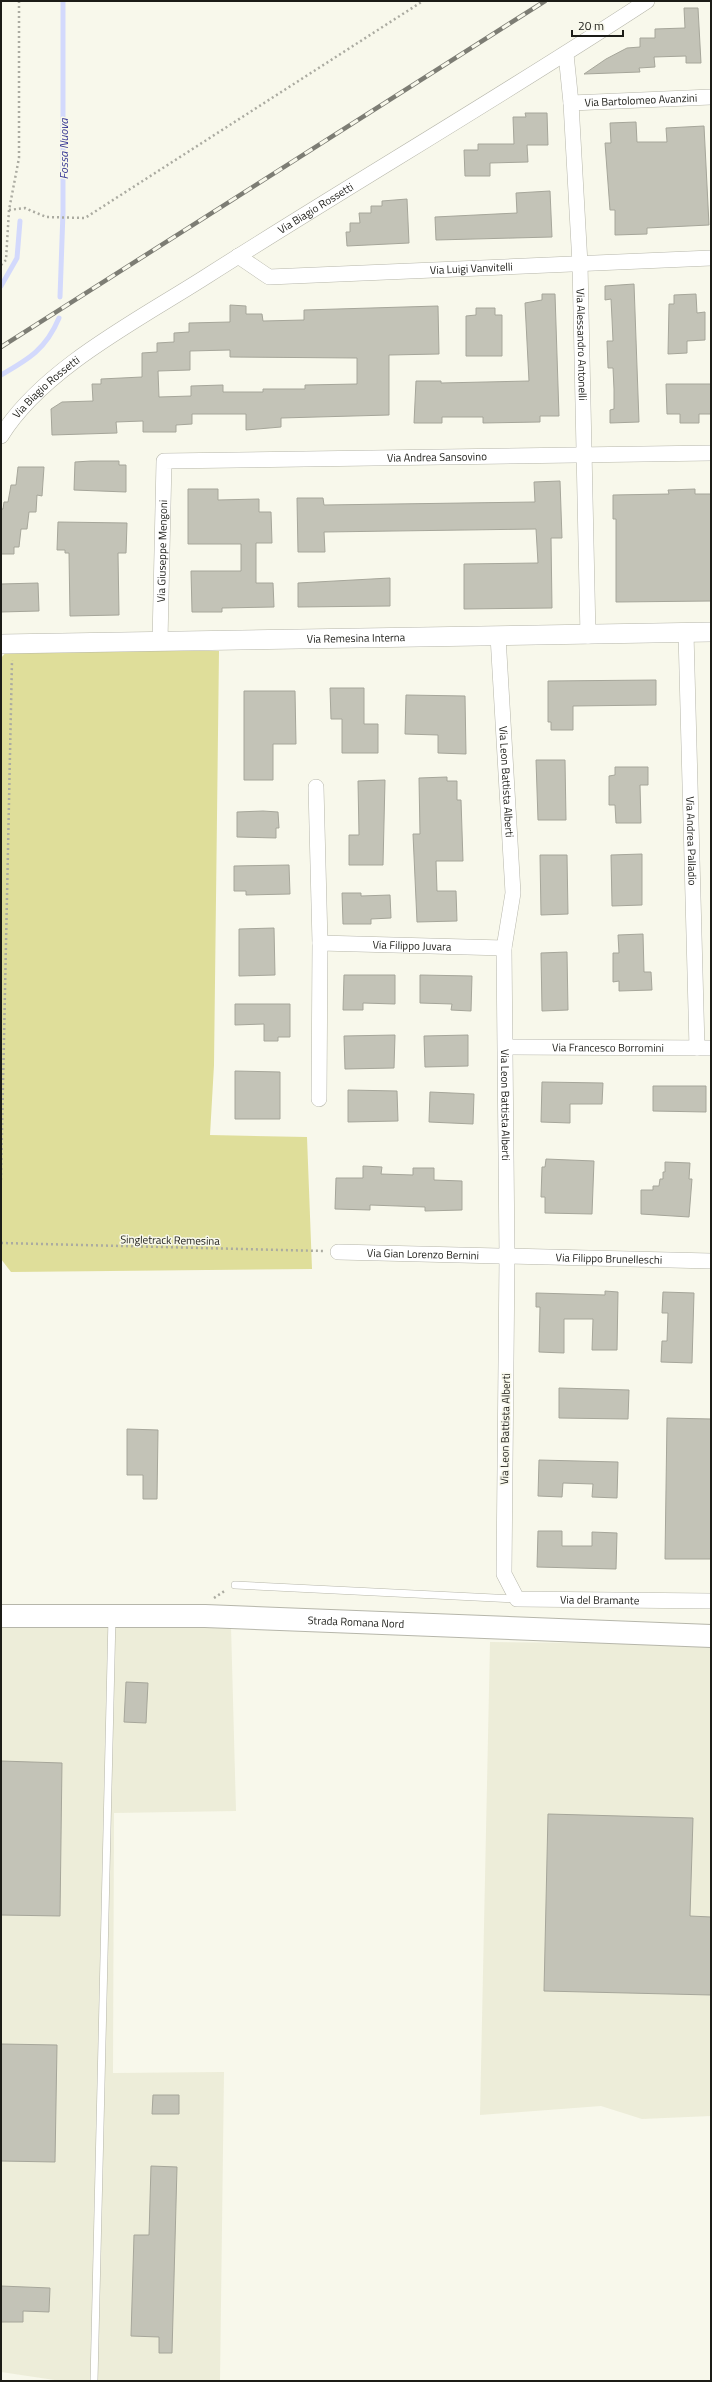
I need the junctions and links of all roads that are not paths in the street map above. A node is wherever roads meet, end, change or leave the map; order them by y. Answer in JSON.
{"nodes":[{"id":1,"x":647,"y":1,"type":"edge"},
{"id":2,"x":566,"y":54,"type":"junction"},
{"id":3,"x":711,"y":98,"type":"edge"},
{"id":4,"x":571,"y":103,"type":"junction"},
{"id":5,"x":238,"y":256,"type":"junction"},
{"id":6,"x":711,"y":258,"type":"edge"},
{"id":7,"x":580,"y":264,"type":"junction"},
{"id":8,"x":1,"y":436,"type":"edge"},
{"id":9,"x":711,"y":453,"type":"edge"},
{"id":10,"x":583,"y":455,"type":"junction"},
{"id":11,"x":164,"y":461,"type":"joint"},
{"id":12,"x":711,"y":632,"type":"edge"},
{"id":13,"x":686,"y":633,"type":"junction"},
{"id":14,"x":498,"y":636,"type":"junction"},
{"id":15,"x":588,"y":636,"type":"junction"},
{"id":16,"x":160,"y":641,"type":"junction"},
{"id":17,"x":7,"y":644,"type":"edge"},
{"id":18,"x":316,"y":787,"type":"dead end"},
{"id":19,"x":320,"y":943,"type":"junction"},
{"id":20,"x":504,"y":948,"type":"junction"},
{"id":21,"x":506,"y":1047,"type":"junction"},
{"id":22,"x":704,"y":1048,"type":"edge"},
{"id":23,"x":319,"y":1099,"type":"dead end"},
{"id":24,"x":338,"y":1252,"type":"road end"},
{"id":25,"x":507,"y":1256,"type":"junction"},
{"id":26,"x":711,"y":1261,"type":"edge"},
{"id":27,"x":236,"y":1585,"type":"dead end"},
{"id":28,"x":517,"y":1599,"type":"junction"},
{"id":29,"x":711,"y":1601,"type":"edge"},
{"id":30,"x":112,"y":1615,"type":"junction"},
{"id":31,"x":1,"y":1616,"type":"edge"},
{"id":32,"x":711,"y":1636,"type":"edge"},
{"id":33,"x":94,"y":2381,"type":"edge"}],
"edges":[{"from":1,"to":2,"type":"street","name":"Via Biagio Rossetti"},
{"from":2,"to":4,"type":"street","name":"Via Alessandro Antonelli"},
{"from":2,"to":5,"type":"street","name":"Via Biagio Rossetti"},
{"from":3,"to":4,"type":"street","name":"Via Bartolomeo Avanzini"},
{"from":4,"to":7,"type":"street","name":"Via Alessandro Antonelli"},
{"from":5,"to":7,"type":"street","name":"Via Luigi Vanvitelli"},
{"from":5,"to":8,"type":"street","name":"Via Biagio Rossetti"},
{"from":6,"to":7,"type":"street","name":"Via Luigi Vanvitelli"},
{"from":7,"to":10,"type":"street","name":"Via Alessandro Antonelli"},
{"from":9,"to":10,"type":"street","name":"Via Andrea Sansovino"},
{"from":10,"to":11,"type":"street","name":"Via Andrea Sansovino"},
{"from":10,"to":15,"type":"street","name":"Via Alessandro Antonelli"},
{"from":11,"to":16,"type":"street","name":"Via Giuseppe Mengoni"},
{"from":12,"to":13,"type":"street","name":"Via Remesina Interna"},
{"from":13,"to":15,"type":"street","name":"Via Remesina Interna"},
{"from":13,"to":22,"type":"street","name":"Via Andrea Palladio"},
{"from":14,"to":15,"type":"street","name":"Via Remesina Interna"},
{"from":14,"to":16,"type":"street","name":"Via Remesina Interna"},
{"from":14,"to":20,"type":"street","name":"Via Leon Battista Alberti"},
{"from":16,"to":17,"type":"street","name":"Via Remesina Interna"},
{"from":18,"to":19,"type":"street"},
{"from":19,"to":20,"type":"street","name":"Via Filippo Juvara"},
{"from":19,"to":23,"type":"street"},
{"from":20,"to":21,"type":"street","name":"Via Leon Battista Alberti"},
{"from":21,"to":22,"type":"street","name":"Via Francesco Borromini"},
{"from":21,"to":25,"type":"street","name":"Via Leon Battista Alberti"},
{"from":24,"to":25,"type":"street","name":"Via Gian Lorenzo Bernini"},
{"from":25,"to":26,"type":"street","name":"Via Filippo Brunelleschi"},
{"from":25,"to":28,"type":"street","name":"Via Leon Battista Alberti"},
{"from":27,"to":28,"type":"lane"},
{"from":28,"to":29,"type":"street","name":"Via del Bramante"},
{"from":30,"to":31,"type":"main road","name":"Strada Romana Nord"},
{"from":30,"to":32,"type":"main road","name":"Strada Romana Nord"},
{"from":30,"to":33,"type":"lane"}]}
